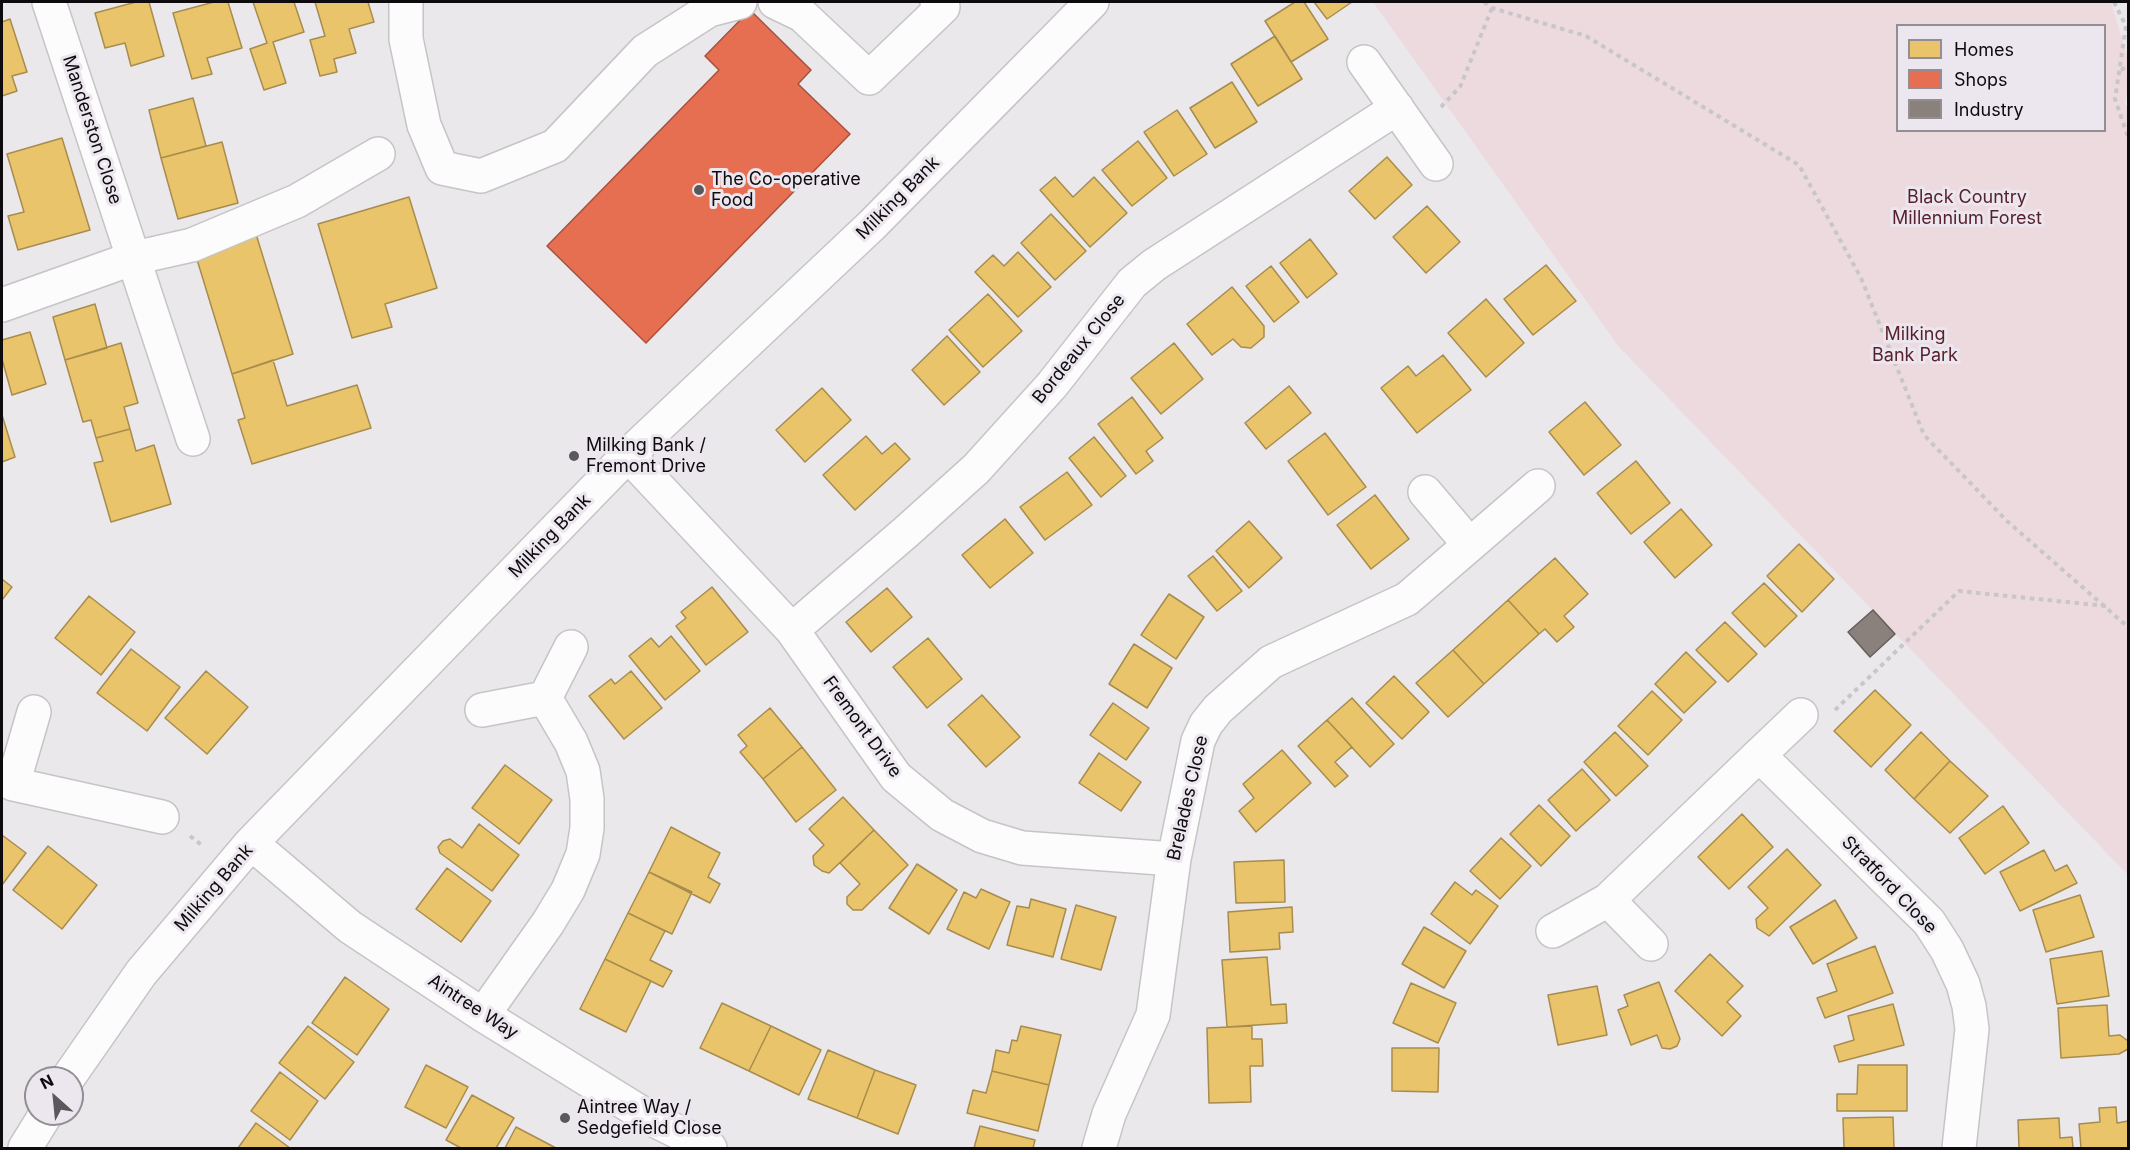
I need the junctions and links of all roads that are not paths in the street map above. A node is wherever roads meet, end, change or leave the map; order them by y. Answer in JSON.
{"nodes":[{"id":1,"x":49,"y":2,"type":"edge"},
{"id":2,"x":406,"y":2,"type":"edge"},
{"id":3,"x":740,"y":2,"type":"edge"},
{"id":4,"x":937,"y":2,"type":"edge"},
{"id":5,"x":1088,"y":3,"type":"edge"},
{"id":6,"x":797,"y":6,"type":"edge"},
{"id":7,"x":1364,"y":62,"type":"dead end"},
{"id":8,"x":1406,"y":121,"type":"junction"},
{"id":9,"x":378,"y":154,"type":"dead end"},
{"id":10,"x":1436,"y":164,"type":"dead end"},
{"id":11,"x":134,"y":258,"type":"junction"},
{"id":12,"x":2,"y":305,"type":"edge"},
{"id":13,"x":193,"y":439,"type":"dead end"},
{"id":14,"x":628,"y":454,"type":"junction"},
{"id":15,"x":1538,"y":486,"type":"dead end"},
{"id":16,"x":1425,"y":492,"type":"dead end"},
{"id":17,"x":1469,"y":544,"type":"junction"},
{"id":18,"x":792,"y":630,"type":"junction"},
{"id":19,"x":571,"y":647,"type":"dead end"},
{"id":20,"x":545,"y":698,"type":"junction"},
{"id":21,"x":482,"y":710,"type":"dead end"},
{"id":22,"x":34,"y":712,"type":"dead end"},
{"id":23,"x":1801,"y":715,"type":"road end"},
{"id":24,"x":1759,"y":755,"type":"junction"},
{"id":25,"x":7,"y":781,"type":"edge"},
{"id":26,"x":162,"y":818,"type":"road end"},
{"id":27,"x":242,"y":854,"type":"junction"},
{"id":28,"x":1174,"y":860,"type":"junction"},
{"id":29,"x":1608,"y":900,"type":"junction"},
{"id":30,"x":1553,"y":931,"type":"dead end"},
{"id":31,"x":1652,"y":944,"type":"dead end"},
{"id":32,"x":483,"y":1015,"type":"junction"},
{"id":33,"x":76,"y":1066,"type":"edge"},
{"id":34,"x":39,"y":1126,"type":"edge"},
{"id":35,"x":25,"y":1149,"type":"edge"},
{"id":36,"x":710,"y":1149,"type":"edge"},
{"id":37,"x":1099,"y":1149,"type":"edge"},
{"id":38,"x":1959,"y":1149,"type":"edge"}],
"edges":[{"from":1,"to":11,"type":"street","name":"Manderston Close"},
{"from":2,"to":3,"type":"street"},
{"from":4,"to":6,"type":"street"},
{"from":5,"to":14,"type":"street","name":"Milking Bank"},
{"from":7,"to":8,"type":"street"},
{"from":8,"to":10,"type":"street"},
{"from":8,"to":18,"type":"street","name":"Bordeaux Close"},
{"from":9,"to":11,"type":"street"},
{"from":11,"to":12,"type":"street"},
{"from":11,"to":13,"type":"street","name":"Manderston Close"},
{"from":14,"to":18,"type":"street","name":"Fremont Drive"},
{"from":14,"to":27,"type":"street","name":"Milking Bank"},
{"from":15,"to":17,"type":"street","name":"Brelades Close"},
{"from":16,"to":17,"type":"street"},
{"from":17,"to":28,"type":"street","name":"Brelades Close"},
{"from":18,"to":28,"type":"street","name":"Fremont Drive"},
{"from":19,"to":20,"type":"street"},
{"from":20,"to":21,"type":"street"},
{"from":20,"to":32,"type":"street"},
{"from":22,"to":25,"type":"street"},
{"from":23,"to":24,"type":"street"},
{"from":24,"to":29,"type":"street"},
{"from":24,"to":38,"type":"street","name":"Stratford Close"},
{"from":25,"to":26,"type":"street"},
{"from":27,"to":32,"type":"street","name":"Aintree Way"},
{"from":27,"to":33,"type":"street","name":"Milking Bank"},
{"from":28,"to":37,"type":"street","name":"Brelades Close"},
{"from":29,"to":30,"type":"street"},
{"from":29,"to":31,"type":"street"},
{"from":32,"to":36,"type":"street","name":"Aintree Way"},
{"from":34,"to":35,"type":"street"}]}
